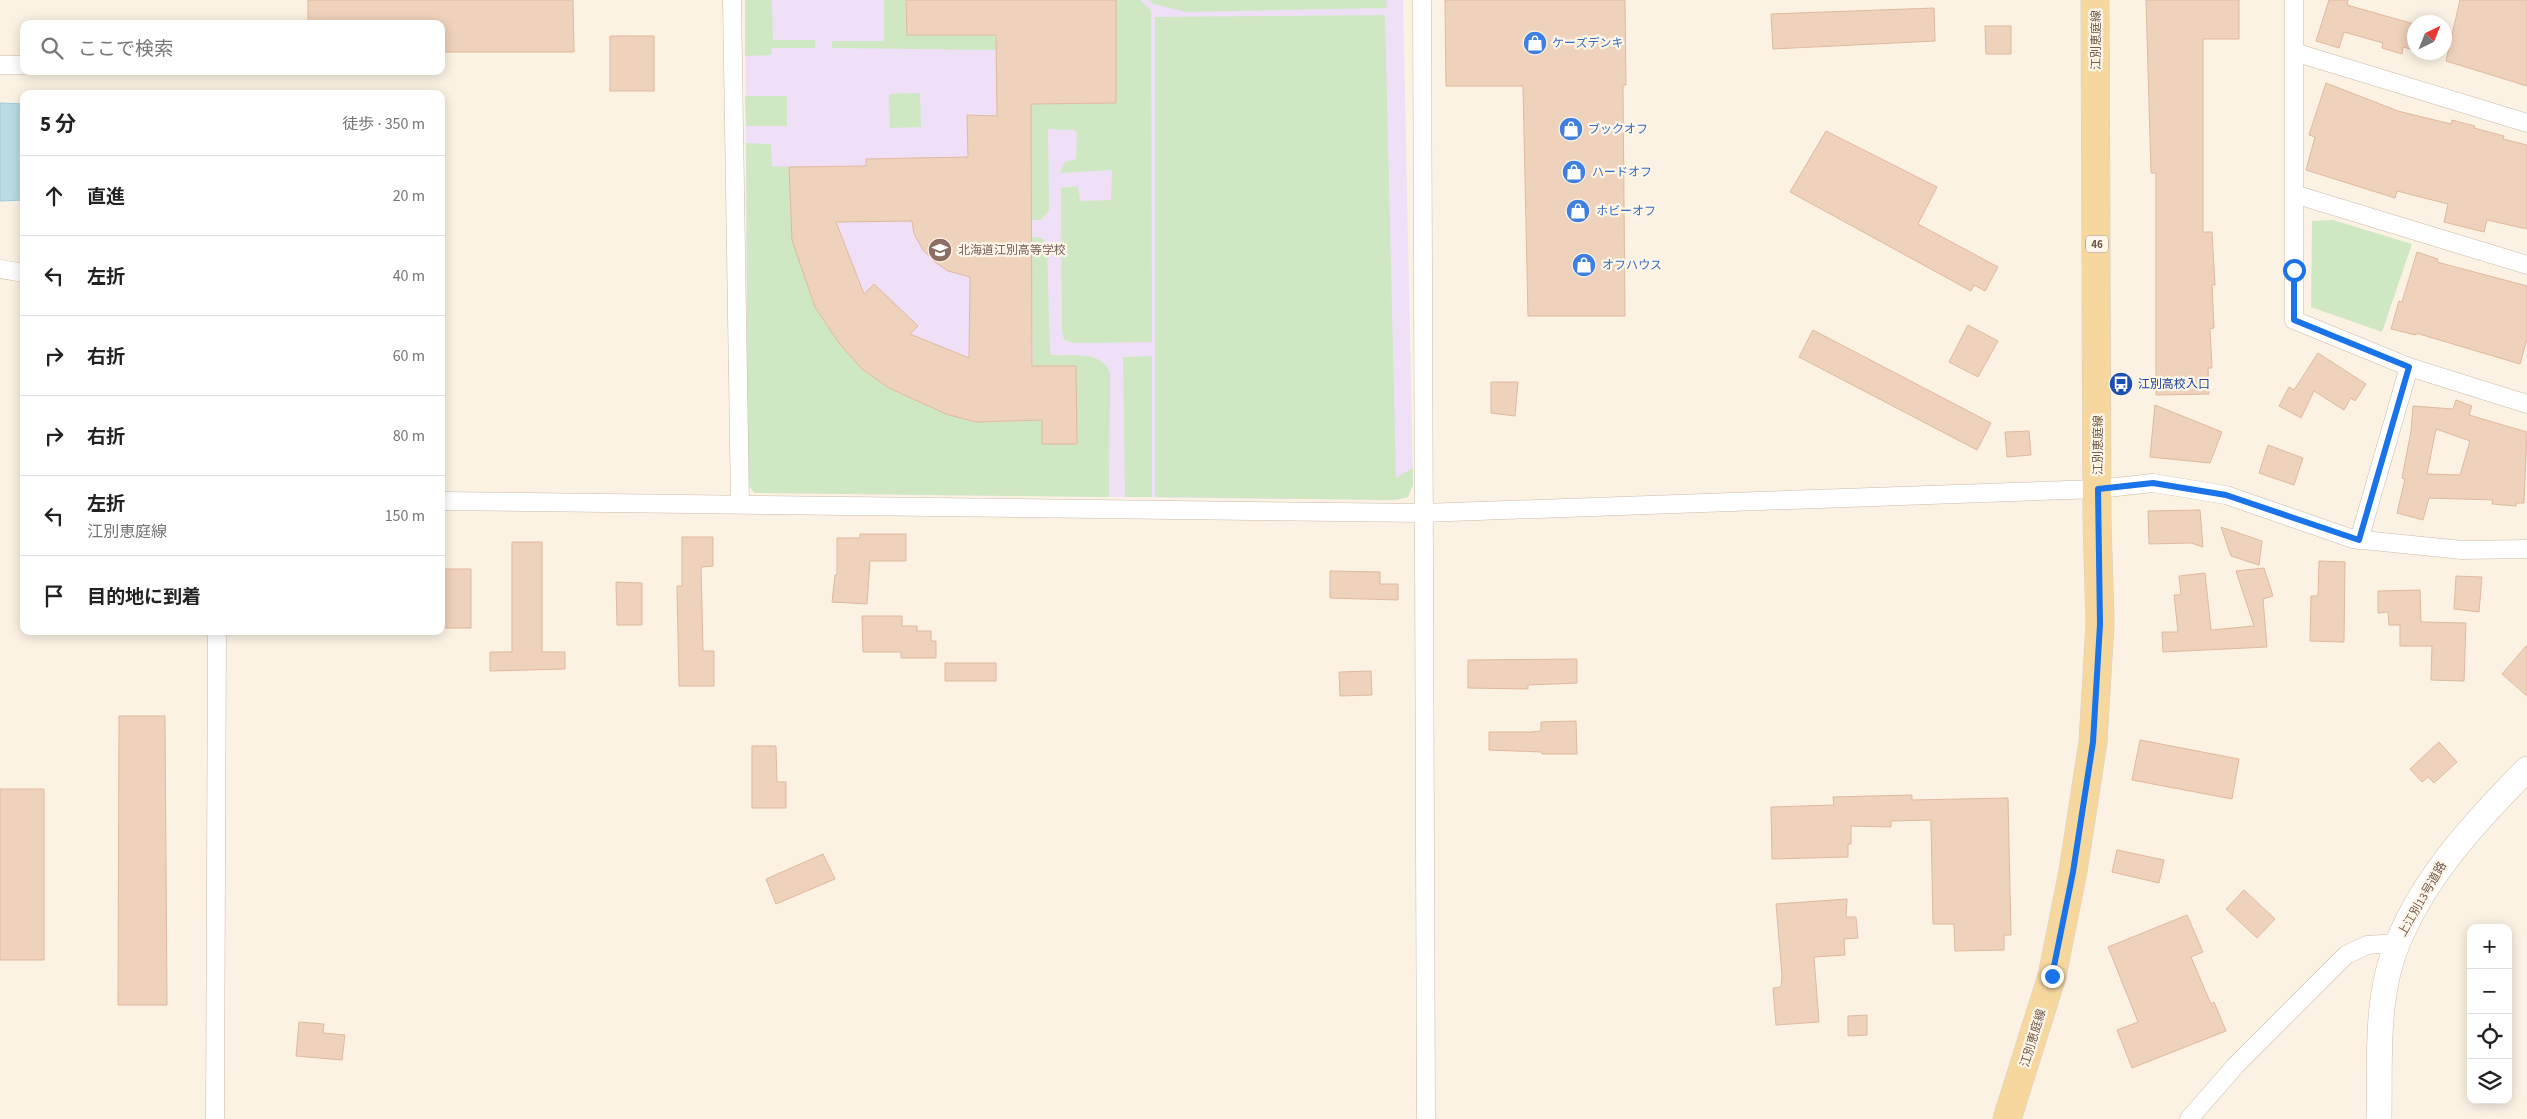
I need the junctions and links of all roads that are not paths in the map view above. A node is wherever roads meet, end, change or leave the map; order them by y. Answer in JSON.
{"nodes":[{"id":1,"x":732,"y":0,"type":"edge"},
{"id":2,"x":1422,"y":0,"type":"edge"},
{"id":3,"x":2095,"y":0,"type":"edge"},
{"id":4,"x":2294,"y":0,"type":"edge"},
{"id":5,"x":2294,"y":52,"type":"junction"},
{"id":6,"x":0,"y":65,"type":"edge"},
{"id":7,"x":20,"y":65,"type":"edge"},
{"id":8,"x":2527,"y":122,"type":"edge"},
{"id":9,"x":2294,"y":194,"type":"junction"},
{"id":10,"x":2527,"y":265,"type":"edge"},
{"id":11,"x":0,"y":269,"type":"edge"},
{"id":12,"x":20,"y":272,"type":"edge"},
{"id":13,"x":2409,"y":367,"type":"junction"},
{"id":14,"x":2527,"y":404,"type":"edge"},
{"id":15,"x":2098,"y":489,"type":"junction"},
{"id":16,"x":445,"y":501,"type":"edge"},
{"id":17,"x":740,"y":503,"type":"junction"},
{"id":18,"x":1423,"y":513,"type":"junction"},
{"id":19,"x":2359,"y":540,"type":"junction"},
{"id":20,"x":2527,"y":549,"type":"edge"},
{"id":21,"x":217,"y":635,"type":"edge"},
{"id":22,"x":2527,"y":769,"type":"edge"},
{"id":23,"x":2397,"y":943,"type":"junction"},
{"id":24,"x":2011,"y":1118,"type":"edge"},
{"id":25,"x":215,"y":1119,"type":"edge"},
{"id":26,"x":1426,"y":1119,"type":"edge"},
{"id":27,"x":2189,"y":1119,"type":"edge"},
{"id":28,"x":2379,"y":1119,"type":"edge"}],
"edges":[{"from":1,"to":17,"type":"street"},
{"from":2,"to":18,"type":"street"},
{"from":3,"to":15,"type":"main road","name":"江別恵庭線","number":"46"},
{"from":4,"to":5,"type":"street"},
{"from":5,"to":8,"type":"street"},
{"from":5,"to":9,"type":"street"},
{"from":6,"to":7,"type":"street"},
{"from":9,"to":10,"type":"street"},
{"from":9,"to":13,"type":"street"},
{"from":11,"to":12,"type":"street"},
{"from":13,"to":14,"type":"street"},
{"from":13,"to":19,"type":"street"},
{"from":15,"to":18,"type":"street"},
{"from":15,"to":19,"type":"street"},
{"from":15,"to":24,"type":"main road","name":"江別恵庭線","number":"46"},
{"from":16,"to":17,"type":"street"},
{"from":17,"to":18,"type":"street"},
{"from":18,"to":26,"type":"street"},
{"from":19,"to":20,"type":"street"},
{"from":21,"to":25,"type":"street"},
{"from":22,"to":23,"type":"street","name":"上江別13号道路"},
{"from":23,"to":27,"type":"street"},
{"from":23,"to":28,"type":"street","name":"上江別13号道路"}]}
